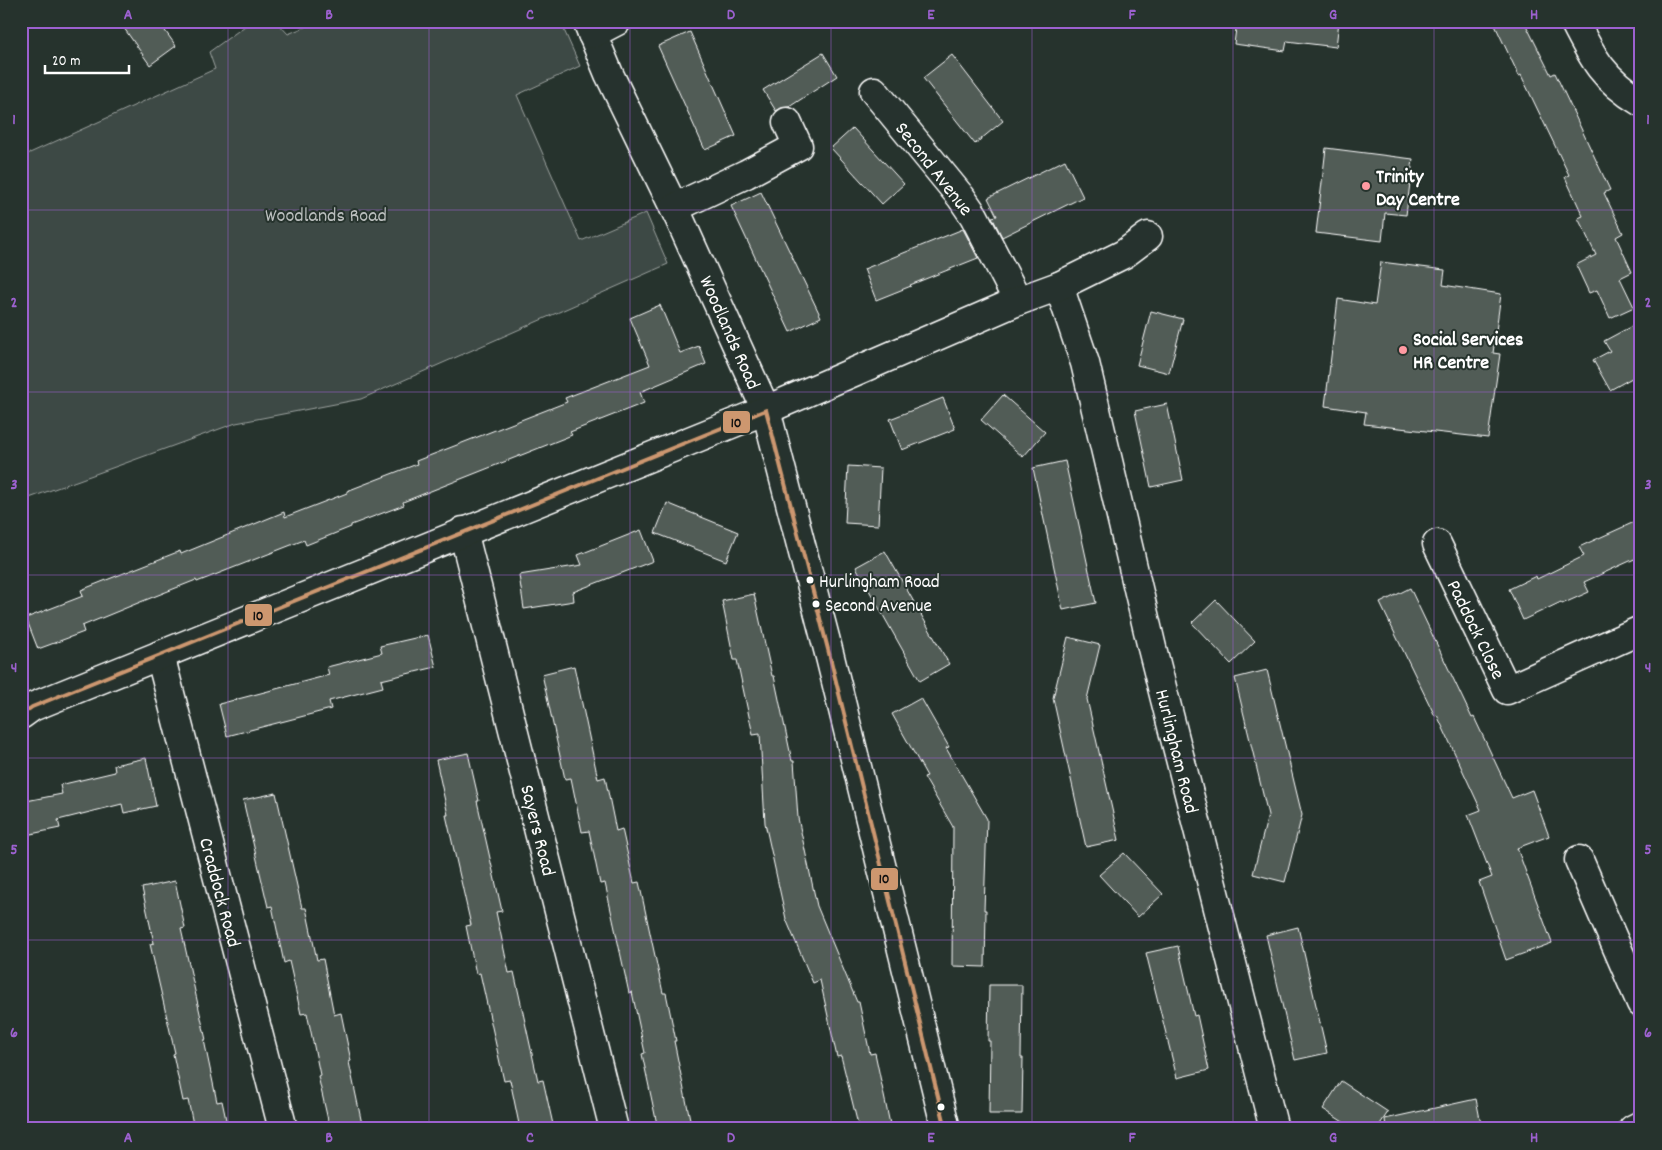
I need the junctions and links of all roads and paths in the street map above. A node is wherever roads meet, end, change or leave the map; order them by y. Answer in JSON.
{"nodes":[{"id":1,"x":617,"y":21,"type":"edge"},
{"id":2,"x":1574,"y":21,"type":"edge"},
{"id":3,"x":590,"y":28,"type":"edge"},
{"id":4,"x":874,"y":91,"type":"dead end"},
{"id":5,"x":1641,"y":102,"type":"edge"},
{"id":6,"x":787,"y":122,"type":"dead end"},
{"id":7,"x":674,"y":208,"type":"junction"},
{"id":8,"x":1148,"y":236,"type":"dead end"},
{"id":9,"x":1059,"y":286,"type":"junction"},
{"id":10,"x":1018,"y":302,"type":"junction"},
{"id":11,"x":766,"y":410,"type":"junction"},
{"id":12,"x":464,"y":531,"type":"junction"},
{"id":13,"x":1437,"y":544,"type":"dead end"},
{"id":14,"x":1641,"y":630,"type":"edge"},
{"id":15,"x":160,"y":655,"type":"junction"},
{"id":16,"x":21,"y":715,"type":"edge"},
{"id":17,"x":1580,"y":860,"type":"dead end"},
{"id":18,"x":1641,"y":1003,"type":"edge"},
{"id":19,"x":1641,"y":1125,"type":"edge"},
{"id":20,"x":283,"y":1129,"type":"edge"},
{"id":21,"x":614,"y":1129,"type":"edge"},
{"id":22,"x":946,"y":1129,"type":"edge"},
{"id":23,"x":1274,"y":1129,"type":"edge"},
{"id":24,"x":1633,"y":1129,"type":"edge"}],
"edges":[{"from":1,"to":3,"type":"street","name":"Woodlands Road"},
{"from":2,"to":5,"type":"street"},
{"from":3,"to":7,"type":"street","name":"Woodlands Road"},
{"from":4,"to":10,"type":"street","name":"Second Avenue"},
{"from":6,"to":7,"type":"street"},
{"from":7,"to":11,"type":"street","name":"Woodlands Road"},
{"from":8,"to":9,"type":"street"},
{"from":9,"to":10,"type":"street"},
{"from":9,"to":23,"type":"street","name":"Hurlingham Road"},
{"from":10,"to":11,"type":"street"},
{"from":11,"to":12,"type":"street"},
{"from":11,"to":22,"type":"street","name":"Woodlands Road"},
{"from":12,"to":15,"type":"street"},
{"from":12,"to":21,"type":"street","name":"Sayers Road"},
{"from":13,"to":14,"type":"street","name":"Paddock Close"},
{"from":15,"to":16,"type":"street"},
{"from":15,"to":20,"type":"street","name":"Craddock Road"},
{"from":17,"to":18,"type":"street"},
{"from":19,"to":24,"type":"street"}]}
